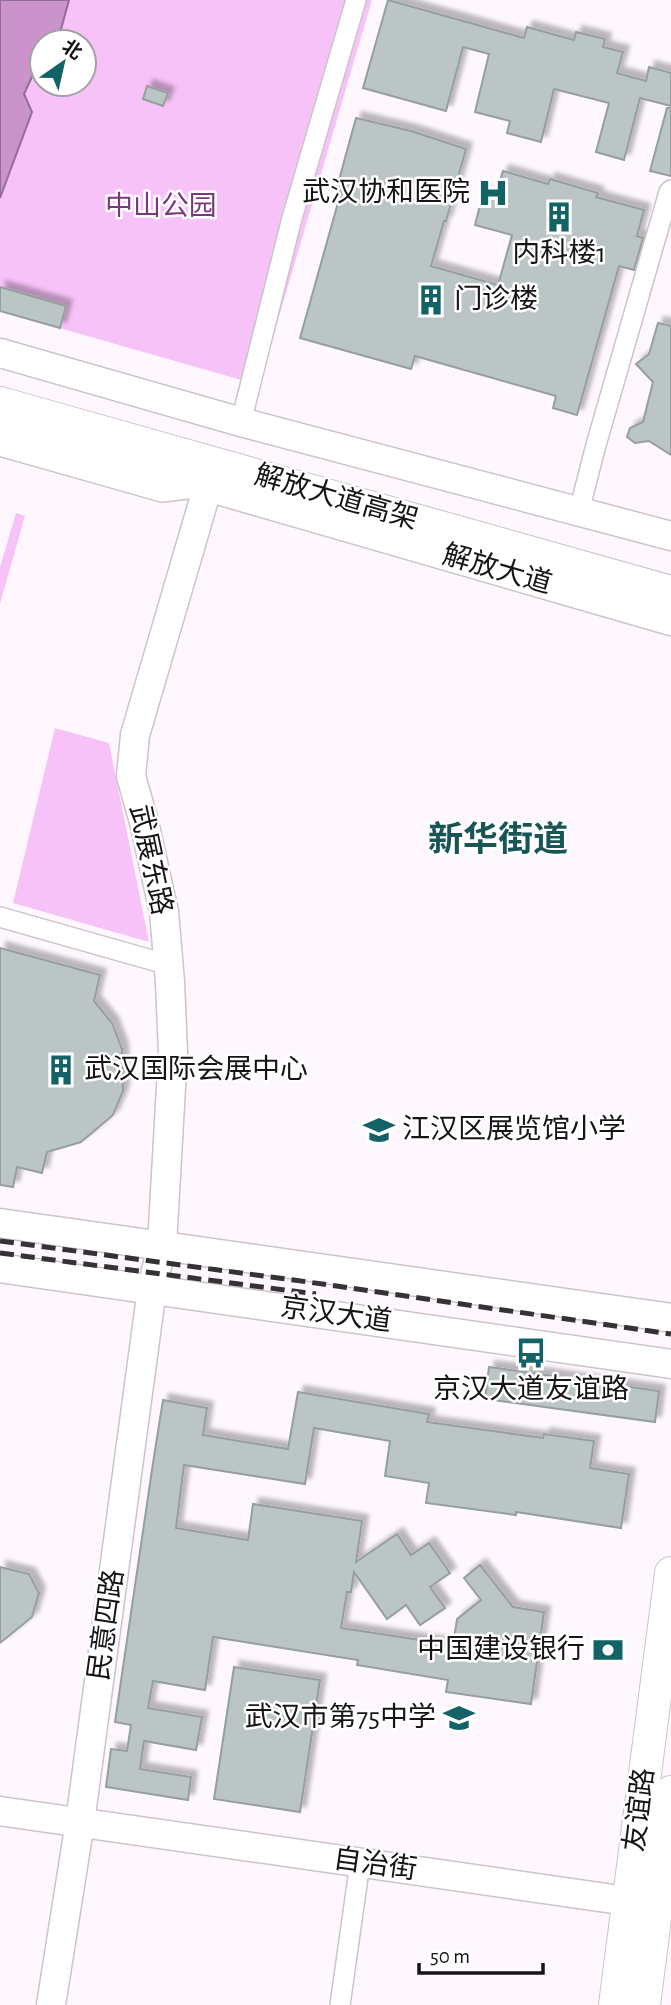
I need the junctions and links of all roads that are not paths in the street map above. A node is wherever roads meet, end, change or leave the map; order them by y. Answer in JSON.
{"nodes":[{"id":1,"x":356,"y":0,"type":"edge"},
{"id":2,"x":671,"y":190,"type":"edge"},
{"id":3,"x":0,"y":353,"type":"edge"},
{"id":4,"x":0,"y":385,"type":"edge"},
{"id":5,"x":0,"y":403,"type":"edge"},
{"id":6,"x":241,"y":422,"type":"junction"},
{"id":7,"x":0,"y":427,"type":"edge"},
{"id":8,"x":0,"y":446,"type":"edge"},
{"id":9,"x":208,"y":486,"type":"junction"},
{"id":10,"x":579,"y":511,"type":"junction"},
{"id":11,"x":671,"y":536,"type":"edge"},
{"id":12,"x":671,"y":572,"type":"edge"},
{"id":13,"x":671,"y":592,"type":"edge"},
{"id":14,"x":671,"y":621,"type":"edge"},
{"id":15,"x":0,"y":918,"type":"edge"},
{"id":16,"x":169,"y":965,"type":"junction"},
{"id":17,"x":0,"y":1223,"type":"edge"},
{"id":18,"x":162,"y":1245,"type":"junction"},
{"id":19,"x":0,"y":1268,"type":"edge"},
{"id":20,"x":152,"y":1289,"type":"junction"},
{"id":21,"x":671,"y":1318,"type":"edge"},
{"id":22,"x":671,"y":1364,"type":"edge"},
{"id":23,"x":671,"y":1573,"type":"edge"},
{"id":24,"x":671,"y":1792,"type":"edge"},
{"id":25,"x":0,"y":1811,"type":"edge"},
{"id":26,"x":80,"y":1822,"type":"junction"},
{"id":27,"x":360,"y":1863,"type":"junction"},
{"id":28,"x":652,"y":1905,"type":"edge"},
{"id":29,"x":51,"y":2005,"type":"edge"},
{"id":30,"x":340,"y":2005,"type":"edge"},
{"id":31,"x":615,"y":2005,"type":"edge"},
{"id":32,"x":644,"y":2005,"type":"edge"}],
"edges":[{"from":1,"to":6,"type":"street"},
{"from":2,"to":10,"type":"street"},
{"from":3,"to":6,"type":"main road"},
{"from":4,"to":12,"type":"main road","name":"解放大道高架"},
{"from":5,"to":13,"type":"main road","name":"解放大道高架"},
{"from":6,"to":10,"type":"main road"},
{"from":7,"to":9,"type":"main road","name":"解放大道"},
{"from":8,"to":9,"type":"street"},
{"from":9,"to":14,"type":"main road","name":"解放大道"},
{"from":9,"to":16,"type":"main road","name":"武展东路"},
{"from":10,"to":11,"type":"main road"},
{"from":15,"to":16,"type":"street"},
{"from":16,"to":18,"type":"main road","name":"武展东路"},
{"from":17,"to":18,"type":"main road","name":"京汉大道"},
{"from":18,"to":20,"type":"main road","name":"民意四路"},
{"from":18,"to":21,"type":"main road","name":"京汉大道"},
{"from":19,"to":20,"type":"main road","name":"京汉大道"},
{"from":20,"to":22,"type":"main road","name":"京汉大道"},
{"from":20,"to":26,"type":"main road","name":"民意四路"},
{"from":23,"to":28,"type":"main road","name":"友谊路"},
{"from":24,"to":28,"type":"main road","name":"友谊路"},
{"from":25,"to":26,"type":"main road","name":"自治街"},
{"from":26,"to":27,"type":"main road","name":"自治街"},
{"from":26,"to":29,"type":"main road","name":"民意四路"},
{"from":27,"to":28,"type":"main road","name":"自治街"},
{"from":27,"to":30,"type":"street"},
{"from":28,"to":31,"type":"main road","name":"友谊路"},
{"from":28,"to":32,"type":"main road","name":"友谊路"}]}
